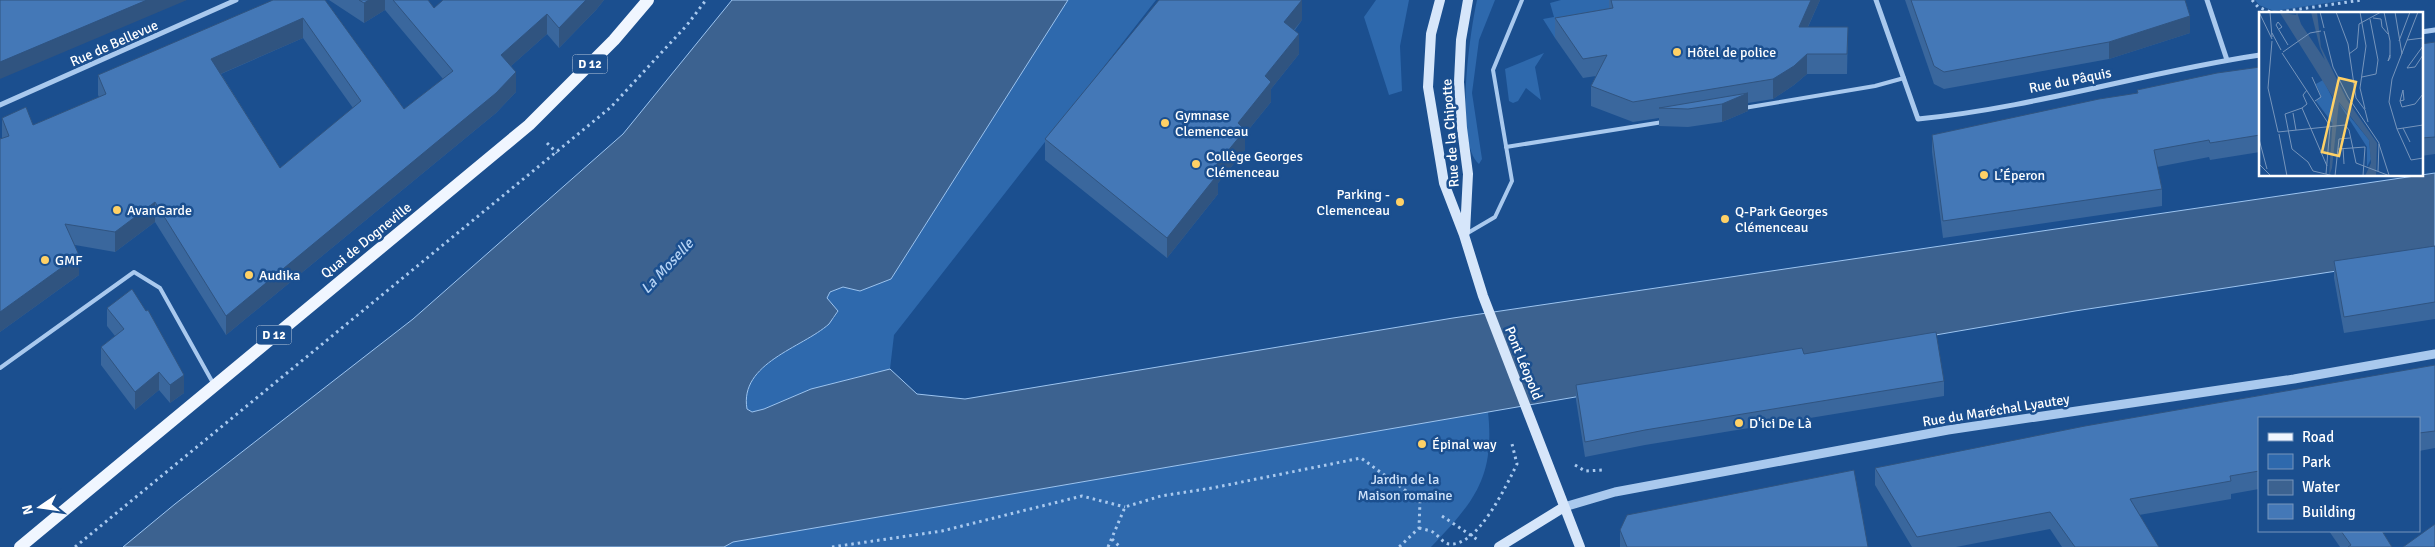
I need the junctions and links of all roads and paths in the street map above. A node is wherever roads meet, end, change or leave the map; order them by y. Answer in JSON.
{"nodes":[{"id":1,"x":236,"y":0,"type":"edge"},
{"id":2,"x":648,"y":0,"type":"edge"},
{"id":3,"x":706,"y":0,"type":"edge"},
{"id":4,"x":1440,"y":0,"type":"edge"},
{"id":5,"x":1468,"y":0,"type":"edge"},
{"id":6,"x":1522,"y":0,"type":"edge"},
{"id":7,"x":1876,"y":0,"type":"edge"},
{"id":8,"x":2207,"y":0,"type":"edge"},
{"id":9,"x":2252,"y":0,"type":"edge"},
{"id":10,"x":2362,"y":0,"type":"edge"},
{"id":11,"x":2270,"y":12,"type":"edge"},
{"id":12,"x":2280,"y":12,"type":"edge"},
{"id":13,"x":2435,"y":30,"type":"edge"},
{"id":14,"x":2422,"y":32,"type":"edge"},
{"id":15,"x":2259,"y":55,"type":"edge"},
{"id":16,"x":2227,"y":60,"type":"junction"},
{"id":17,"x":1904,"y":78,"type":"junction"},
{"id":18,"x":0,"y":105,"type":"edge"},
{"id":19,"x":1740,"y":108,"type":"edge"},
{"id":20,"x":1673,"y":120,"type":"edge"},
{"id":21,"x":1506,"y":148,"type":"junction"},
{"id":22,"x":1464,"y":235,"type":"junction"},
{"id":23,"x":1483,"y":296,"type":"joint"},
{"id":24,"x":2435,"y":354,"type":"edge"},
{"id":25,"x":0,"y":368,"type":"edge"},
{"id":26,"x":215,"y":385,"type":"junction"},
{"id":27,"x":1510,"y":436,"type":"dead end"},
{"id":28,"x":1564,"y":506,"type":"junction"},
{"id":29,"x":1125,"y":507,"type":"junction"},
{"id":30,"x":1442,"y":516,"type":"dead end"},
{"id":31,"x":1419,"y":528,"type":"junction"},
{"id":32,"x":1473,"y":536,"type":"junction"},
{"id":33,"x":1112,"y":538,"type":"junction"},
{"id":34,"x":1479,"y":541,"type":"dead end"},
{"id":35,"x":20,"y":547,"type":"edge"},
{"id":36,"x":75,"y":547,"type":"edge"},
{"id":37,"x":832,"y":547,"type":"edge"},
{"id":38,"x":1108,"y":547,"type":"edge"},
{"id":39,"x":1120,"y":547,"type":"edge"},
{"id":40,"x":1399,"y":547,"type":"edge"},
{"id":41,"x":1499,"y":547,"type":"edge"},
{"id":42,"x":1580,"y":547,"type":"edge"}],
"edges":[{"from":1,"to":18,"type":"street","name":"Rue de Bellevue"},
{"from":2,"to":26,"type":"main road","name":"Quai de Dogneville","number":"D 12"},
{"from":3,"to":36,"type":"path"},
{"from":4,"to":22,"type":"main road","name":"Rue de la Chipotte"},
{"from":5,"to":22,"type":"main road","name":"Rue de la Chipotte"},
{"from":6,"to":21,"type":"lane"},
{"from":7,"to":17,"type":"street"},
{"from":8,"to":16,"type":"street"},
{"from":9,"to":11,"type":"path"},
{"from":10,"to":12,"type":"path"},
{"from":13,"to":14,"type":"street"},
{"from":15,"to":16,"type":"street","name":"Rue du Pâquis"},
{"from":16,"to":17,"type":"street","name":"Rue du Pâquis"},
{"from":17,"to":19,"type":"lane"},
{"from":20,"to":21,"type":"lane"},
{"from":21,"to":22,"type":"lane"},
{"from":22,"to":23,"type":"main road","name":"Rue de la Chipotte"},
{"from":23,"to":28,"type":"main road","name":"Pont Léopold"},
{"from":24,"to":28,"type":"street","name":"Rue du Maréchal Lyautey"},
{"from":25,"to":26,"type":"lane"},
{"from":26,"to":35,"type":"main road","name":"Quai de Dogneville","number":"D 12"},
{"from":27,"to":32,"type":"path"},
{"from":28,"to":41,"type":"main road"},
{"from":28,"to":42,"type":"main road"},
{"from":29,"to":31,"type":"path"},
{"from":29,"to":33,"type":"path"},
{"from":29,"to":37,"type":"path"},
{"from":30,"to":32,"type":"path"},
{"from":31,"to":32,"type":"path"},
{"from":31,"to":40,"type":"path"},
{"from":32,"to":34,"type":"path"},
{"from":33,"to":38,"type":"path"},
{"from":33,"to":39,"type":"path"}]}
